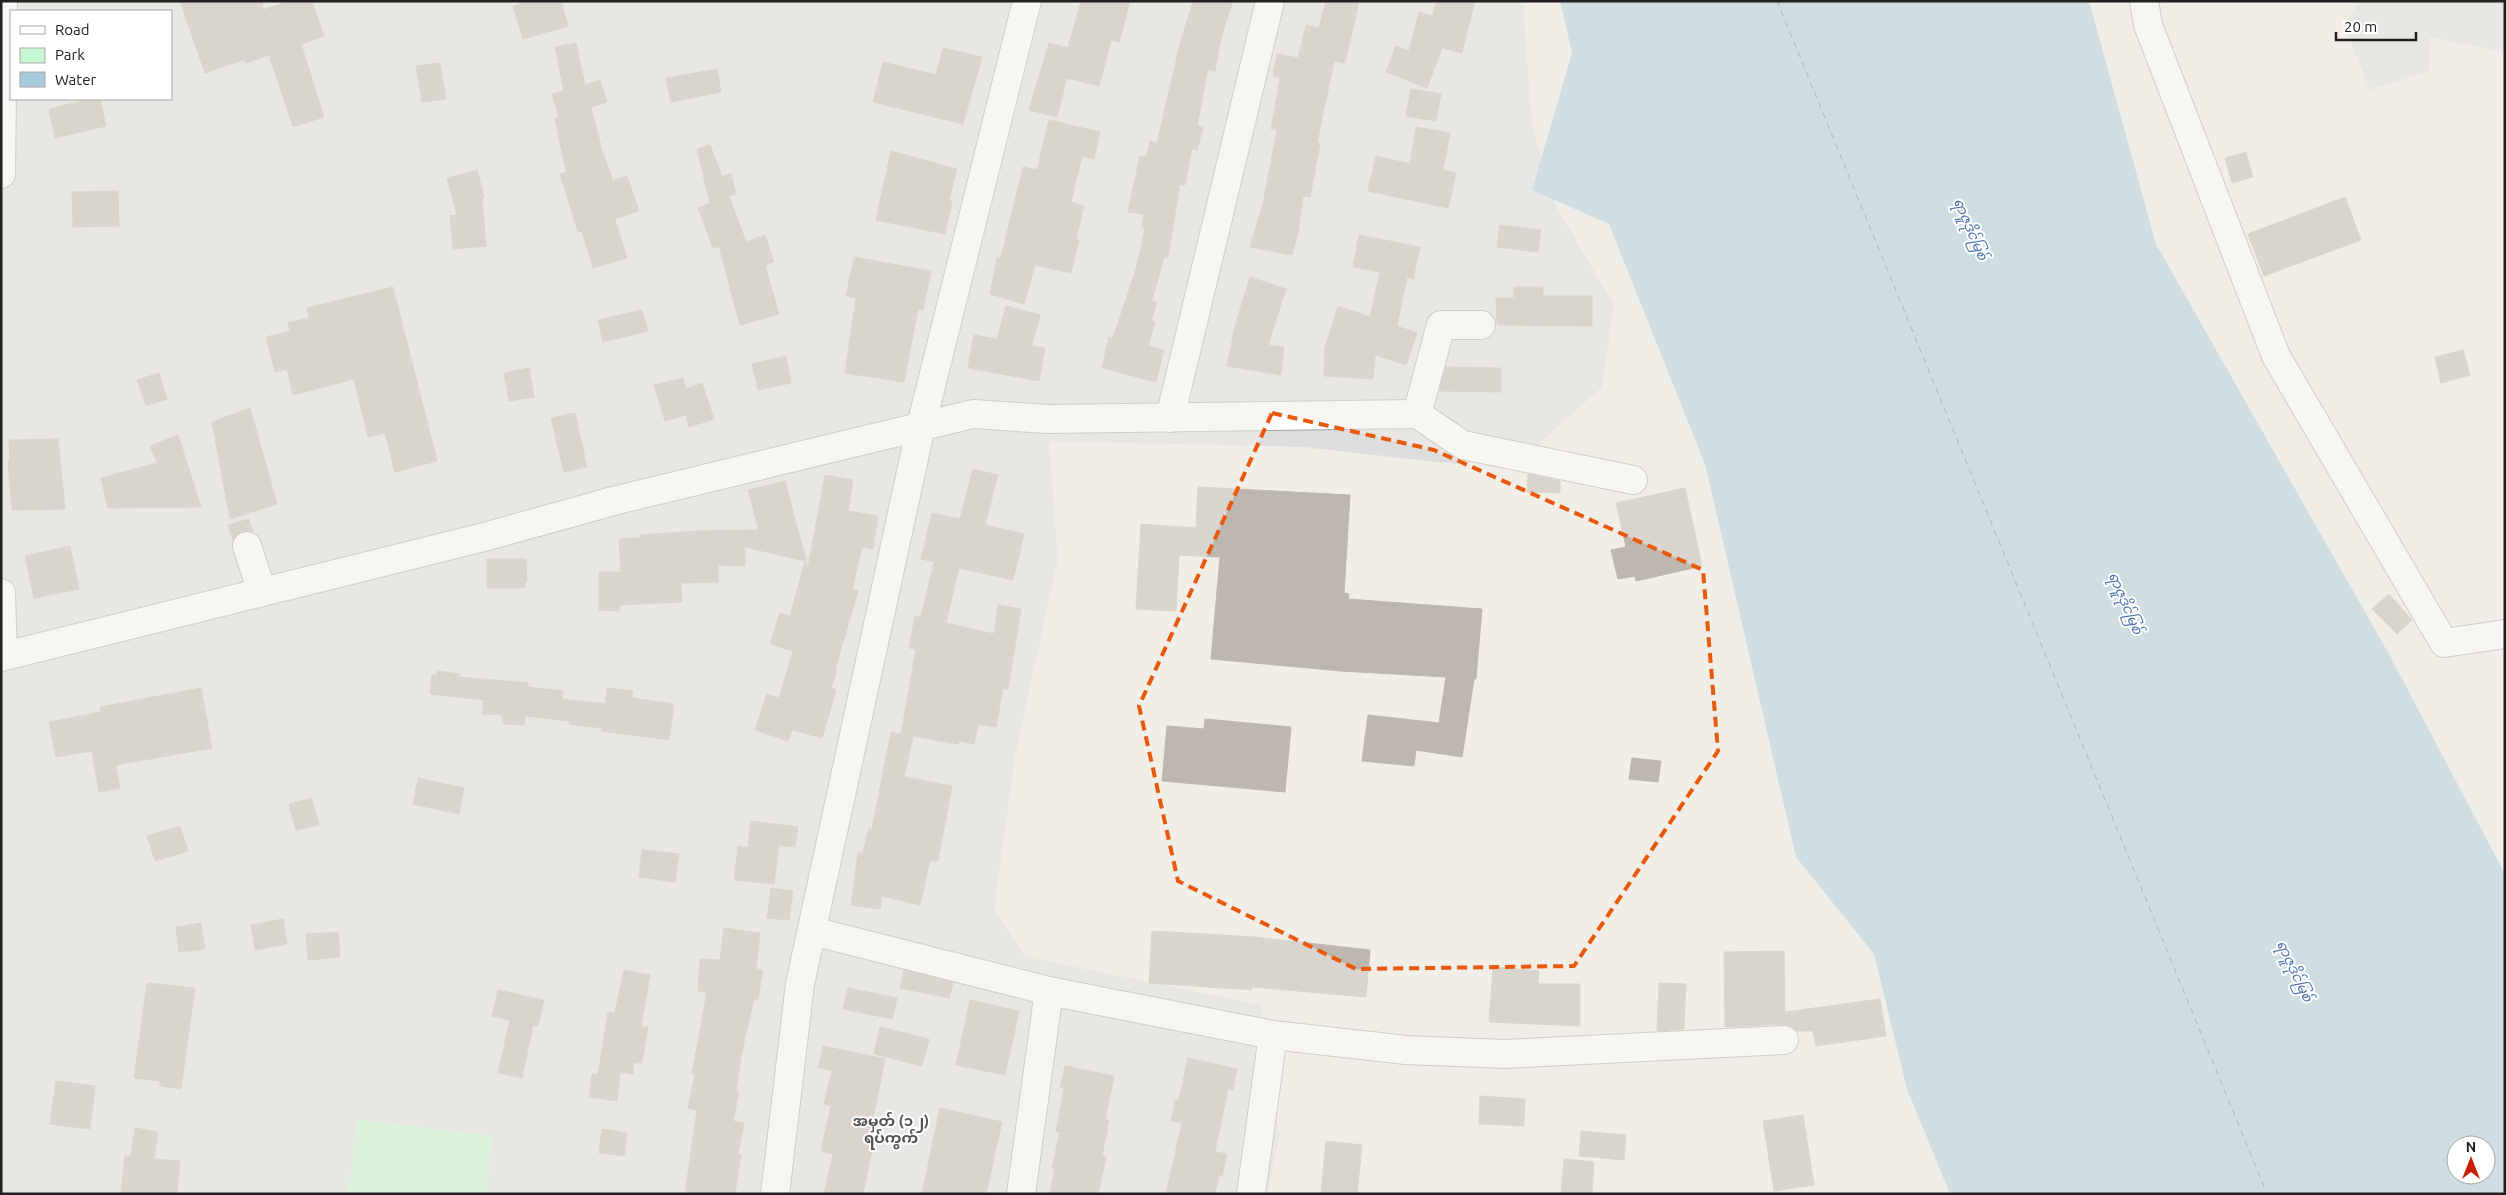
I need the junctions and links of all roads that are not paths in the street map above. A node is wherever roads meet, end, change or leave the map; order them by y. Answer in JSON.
{"nodes":[{"id":1,"x":3,"y":1,"type":"edge"},
{"id":2,"x":1027,"y":1,"type":"edge"},
{"id":3,"x":1270,"y":1,"type":"edge"},
{"id":4,"x":2144,"y":1,"type":"edge"},
{"id":5,"x":1,"y":174,"type":"edge"},
{"id":6,"x":1481,"y":325,"type":"dead end"},
{"id":7,"x":1417,"y":414,"type":"junction"},
{"id":8,"x":1170,"y":418,"type":"junction"},
{"id":9,"x":922,"y":426,"type":"junction"},
{"id":10,"x":1633,"y":480,"type":"dead end"},
{"id":11,"x":247,"y":546,"type":"dead end"},
{"id":12,"x":262,"y":592,"type":"junction"},
{"id":13,"x":1,"y":593,"type":"edge"},
{"id":14,"x":2505,"y":634,"type":"edge"},
{"id":15,"x":2,"y":656,"type":"edge"},
{"id":16,"x":812,"y":931,"type":"junction"},
{"id":17,"x":1049,"y":991,"type":"junction"},
{"id":18,"x":1273,"y":1035,"type":"junction"},
{"id":19,"x":1784,"y":1040,"type":"dead end"},
{"id":20,"x":775,"y":1194,"type":"edge"},
{"id":21,"x":1020,"y":1194,"type":"edge"},
{"id":22,"x":1251,"y":1194,"type":"edge"}],
"edges":[{"from":1,"to":5,"type":"street"},
{"from":2,"to":9,"type":"street"},
{"from":3,"to":8,"type":"street"},
{"from":4,"to":14,"type":"street"},
{"from":6,"to":7,"type":"street"},
{"from":7,"to":8,"type":"street"},
{"from":7,"to":10,"type":"street"},
{"from":8,"to":9,"type":"street"},
{"from":9,"to":12,"type":"street"},
{"from":9,"to":16,"type":"street"},
{"from":11,"to":12,"type":"street"},
{"from":12,"to":15,"type":"street"},
{"from":13,"to":15,"type":"street"},
{"from":16,"to":17,"type":"street"},
{"from":16,"to":20,"type":"street"},
{"from":17,"to":18,"type":"street"},
{"from":17,"to":21,"type":"street"},
{"from":18,"to":19,"type":"street"},
{"from":18,"to":22,"type":"street"}]}
